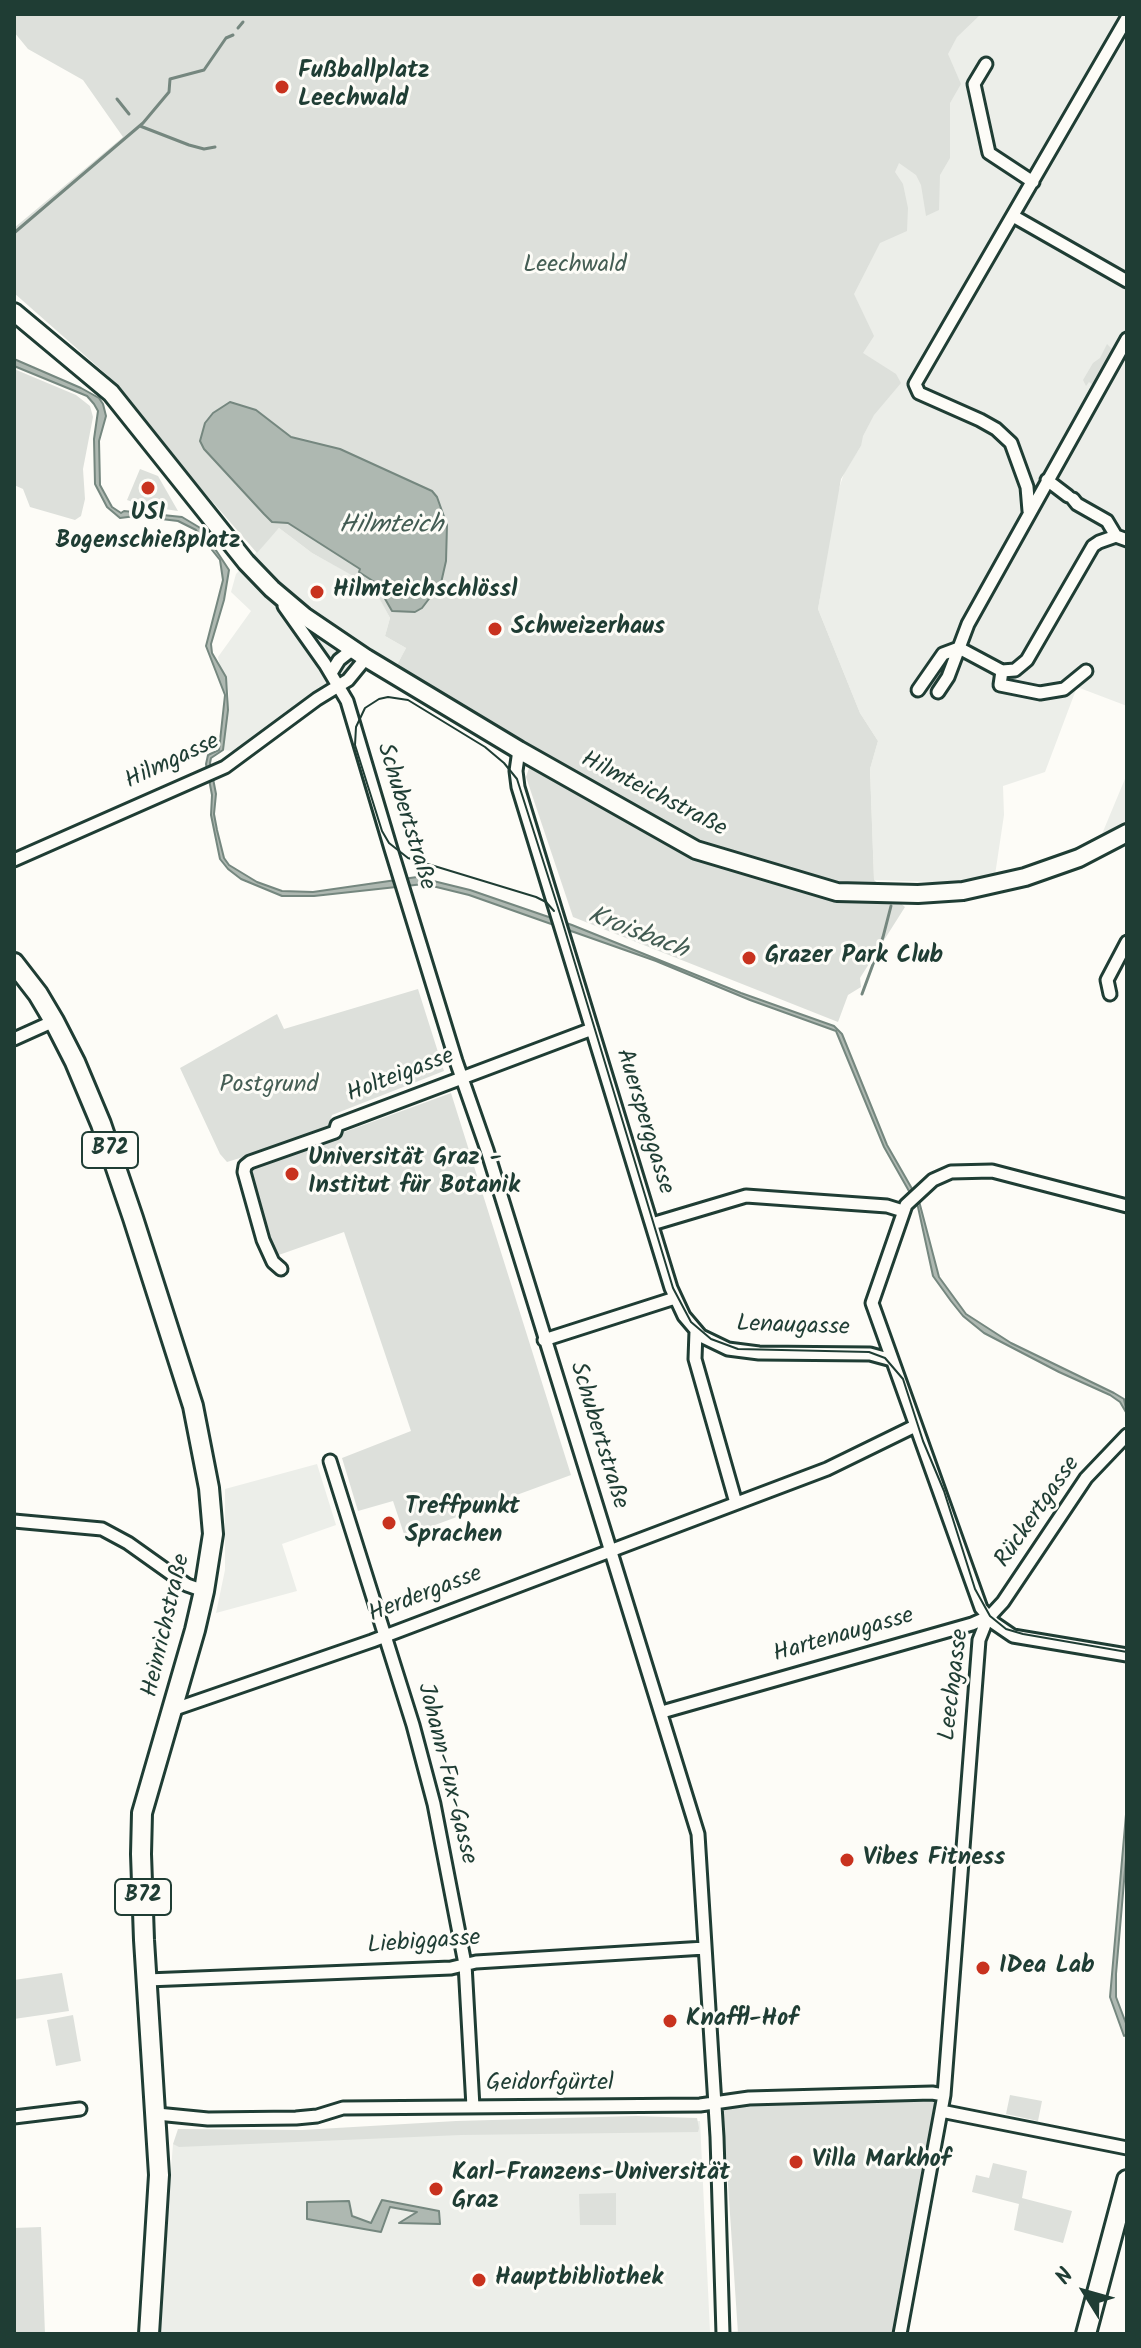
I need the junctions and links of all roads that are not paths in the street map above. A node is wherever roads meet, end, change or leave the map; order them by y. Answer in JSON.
{"nodes":[{"id":1,"x":1127,"y":18,"type":"edge"},
{"id":2,"x":986,"y":64,"type":"dead end"},
{"id":3,"x":1033,"y":182,"type":"junction"},
{"id":4,"x":1013,"y":216,"type":"junction"},
{"id":5,"x":1127,"y":281,"type":"edge"},
{"id":6,"x":14,"y":300,"type":"edge"},
{"id":7,"x":14,"y":312,"type":"edge"},
{"id":8,"x":1127,"y":339,"type":"edge"},
{"id":9,"x":52,"y":342,"type":"junction"},
{"id":10,"x":1047,"y":480,"type":"junction"},
{"id":11,"x":1029,"y":511,"type":"junction"},
{"id":12,"x":1122,"y":538,"type":"edge"},
{"id":13,"x":272,"y":589,"type":"junction"},
{"id":14,"x":959,"y":648,"type":"junction"},
{"id":15,"x":360,"y":654,"type":"junction"},
{"id":16,"x":1002,"y":671,"type":"junction"},
{"id":17,"x":1086,"y":671,"type":"dead end"},
{"id":18,"x":331,"y":673,"type":"junction"},
{"id":19,"x":339,"y":685,"type":"junction"},
{"id":20,"x":918,"y":690,"type":"dead end"},
{"id":21,"x":938,"y":692,"type":"dead end"},
{"id":22,"x":519,"y":750,"type":"junction"},
{"id":23,"x":1126,"y":835,"type":"edge"},
{"id":24,"x":14,"y":860,"type":"edge"},
{"id":25,"x":1127,"y":942,"type":"edge"},
{"id":26,"x":14,"y":963,"type":"edge"},
{"id":27,"x":1110,"y":994,"type":"dead end"},
{"id":28,"x":54,"y":1021,"type":"junction"},
{"id":29,"x":592,"y":1029,"type":"junction"},
{"id":30,"x":14,"y":1039,"type":"edge"},
{"id":31,"x":462,"y":1077,"type":"junction"},
{"id":32,"x":906,"y":1206,"type":"junction"},
{"id":33,"x":1127,"y":1206,"type":"edge"},
{"id":34,"x":652,"y":1224,"type":"junction"},
{"id":35,"x":281,"y":1269,"type":"dead end"},
{"id":36,"x":675,"y":1298,"type":"junction"},
{"id":37,"x":696,"y":1331,"type":"junction"},
{"id":38,"x":544,"y":1340,"type":"junction"},
{"id":39,"x":892,"y":1360,"type":"junction"},
{"id":40,"x":915,"y":1426,"type":"junction"},
{"id":41,"x":1127,"y":1435,"type":"edge"},
{"id":42,"x":330,"y":1461,"type":"dead end"},
{"id":43,"x":736,"y":1503,"type":"junction"},
{"id":44,"x":14,"y":1521,"type":"edge"},
{"id":45,"x":609,"y":1552,"type":"junction"},
{"id":46,"x":204,"y":1591,"type":"junction"},
{"id":47,"x":988,"y":1617,"type":"junction"},
{"id":48,"x":384,"y":1636,"type":"junction"},
{"id":49,"x":1127,"y":1655,"type":"edge"},
{"id":50,"x":172,"y":1710,"type":"junction"},
{"id":51,"x":662,"y":1712,"type":"junction"},
{"id":52,"x":705,"y":1948,"type":"junction"},
{"id":53,"x":465,"y":1964,"type":"junction"},
{"id":54,"x":147,"y":1980,"type":"junction"},
{"id":55,"x":944,"y":2095,"type":"junction"},
{"id":56,"x":714,"y":2103,"type":"junction"},
{"id":57,"x":473,"y":2107,"type":"junction"},
{"id":58,"x":80,"y":2109,"type":"dead end"},
{"id":59,"x":941,"y":2111,"type":"junction"},
{"id":60,"x":157,"y":2114,"type":"junction"},
{"id":61,"x":14,"y":2117,"type":"edge"},
{"id":62,"x":1127,"y":2148,"type":"edge"},
{"id":63,"x":1127,"y":2180,"type":"edge"},
{"id":64,"x":149,"y":2334,"type":"edge"},
{"id":65,"x":723,"y":2334,"type":"edge"},
{"id":66,"x":900,"y":2334,"type":"edge"},
{"id":67,"x":1086,"y":2334,"type":"edge"}],
"edges":[{"from":1,"to":3,"type":"street"},
{"from":2,"to":3,"type":"street"},
{"from":3,"to":4,"type":"street"},
{"from":4,"to":5,"type":"street"},
{"from":4,"to":11,"type":"street"},
{"from":6,"to":9,"type":"main road","name":"Hilmteichstraße"},
{"from":7,"to":9,"type":"main road","name":"Hilmteichstraße"},
{"from":8,"to":10,"type":"street"},
{"from":9,"to":13,"type":"main road","name":"Hilmteichstraße"},
{"from":10,"to":11,"type":"street"},
{"from":10,"to":12,"type":"street"},
{"from":11,"to":14,"type":"street"},
{"from":12,"to":16,"type":"street"},
{"from":13,"to":15,"type":"main road","name":"Hilmteichstraße"},
{"from":13,"to":18,"type":"street","name":"Schubertstraße"},
{"from":14,"to":16,"type":"street"},
{"from":14,"to":20,"type":"street"},
{"from":14,"to":21,"type":"street"},
{"from":15,"to":18,"type":"street"},
{"from":15,"to":19,"type":"street"},
{"from":15,"to":22,"type":"main road","name":"Hilmteichstraße"},
{"from":16,"to":17,"type":"street"},
{"from":18,"to":19,"type":"street","name":"Schubertstraße"},
{"from":19,"to":24,"type":"street","name":"Hilmgasse"},
{"from":19,"to":31,"type":"street","name":"Schubertstraße"},
{"from":22,"to":23,"type":"main road","name":"Hilmteichstraße"},
{"from":22,"to":29,"type":"street","name":"Auersperggasse"},
{"from":25,"to":27,"type":"street"},
{"from":26,"to":28,"type":"main road","name":"Heinrichstraße","number":"B72"},
{"from":28,"to":30,"type":"street"},
{"from":28,"to":46,"type":"main road","name":"Heinrichstraße","number":"B72"},
{"from":29,"to":31,"type":"street","name":"Holteigasse"},
{"from":29,"to":34,"type":"street","name":"Auersperggasse"},
{"from":31,"to":35,"type":"street","name":"Holteigasse"},
{"from":31,"to":38,"type":"street","name":"Schubertstraße"},
{"from":32,"to":33,"type":"street"},
{"from":32,"to":34,"type":"street"},
{"from":32,"to":39,"type":"street","name":"Leechgasse"},
{"from":34,"to":36,"type":"street","name":"Auersperggasse"},
{"from":36,"to":37,"type":"street","name":"Auersperggasse"},
{"from":36,"to":38,"type":"street"},
{"from":37,"to":39,"type":"street","name":"Lenaugasse"},
{"from":37,"to":43,"type":"street","name":"Auersperggasse"},
{"from":38,"to":45,"type":"street","name":"Schubertstraße"},
{"from":39,"to":40,"type":"street","name":"Leechgasse"},
{"from":40,"to":43,"type":"street","name":"Herdergasse"},
{"from":40,"to":47,"type":"street","name":"Leechgasse"},
{"from":41,"to":47,"type":"street","name":"Rückertgasse"},
{"from":42,"to":48,"type":"street","name":"Johann-Fux-Gasse"},
{"from":43,"to":45,"type":"street","name":"Herdergasse"},
{"from":44,"to":46,"type":"street"},
{"from":45,"to":48,"type":"street","name":"Herdergasse"},
{"from":45,"to":51,"type":"street","name":"Schubertstraße"},
{"from":46,"to":50,"type":"main road","name":"Heinrichstraße","number":"B72"},
{"from":47,"to":49,"type":"street"},
{"from":47,"to":51,"type":"street","name":"Hartenaugasse"},
{"from":47,"to":55,"type":"street","name":"Leechgasse"},
{"from":48,"to":50,"type":"street","name":"Herdergasse"},
{"from":48,"to":53,"type":"street","name":"Johann-Fux-Gasse"},
{"from":50,"to":54,"type":"main road","name":"Heinrichstraße","number":"B72"},
{"from":51,"to":52,"type":"street","name":"Schubertstraße"},
{"from":52,"to":53,"type":"street","name":"Liebiggasse"},
{"from":52,"to":56,"type":"street","name":"Schubertstraße"},
{"from":53,"to":54,"type":"street","name":"Liebiggasse"},
{"from":53,"to":57,"type":"street","name":"Johann-Fux-Gasse"},
{"from":54,"to":60,"type":"main road","name":"Heinrichstraße","number":"B72"},
{"from":55,"to":56,"type":"street","name":"Geidorfgürtel"},
{"from":55,"to":59,"type":"street","name":"Leechgasse"},
{"from":56,"to":57,"type":"street","name":"Geidorfgürtel"},
{"from":56,"to":65,"type":"street","name":"Schubertstraße"},
{"from":57,"to":60,"type":"street","name":"Geidorfgürtel"},
{"from":58,"to":61,"type":"street"},
{"from":59,"to":62,"type":"street"},
{"from":59,"to":66,"type":"street","name":"Leechgasse"},
{"from":60,"to":64,"type":"main road","name":"Heinrichstraße","number":"B72"},
{"from":63,"to":67,"type":"main road"}]}
